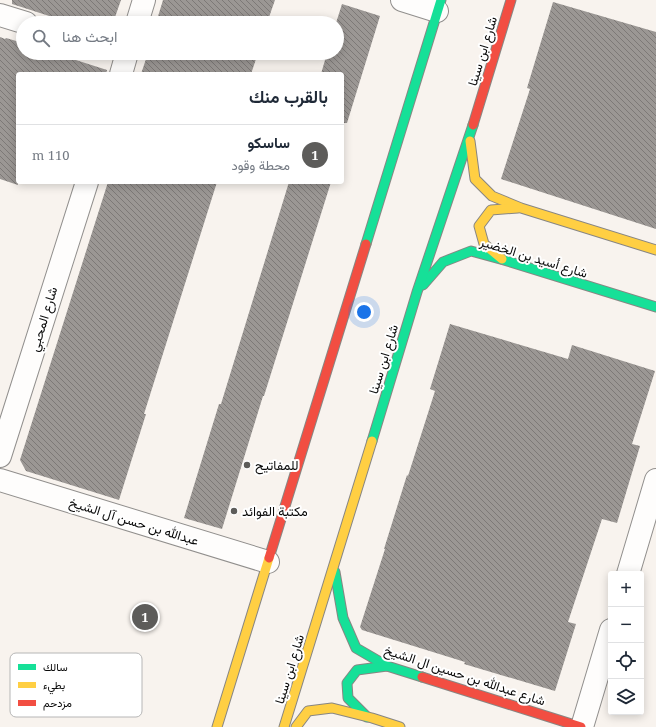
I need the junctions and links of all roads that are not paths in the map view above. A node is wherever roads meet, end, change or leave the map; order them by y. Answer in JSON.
{"nodes":[{"id":1,"x":144,"y":0,"type":"edge"},
{"id":2,"x":402,"y":0,"type":"edge"},
{"id":3,"x":511,"y":0,"type":"edge"},
{"id":4,"x":439,"y":6,"type":"edge"},
{"id":5,"x":0,"y":15,"type":"edge"},
{"id":6,"x":139,"y":16,"type":"edge"},
{"id":7,"x":16,"y":20,"type":"edge"},
{"id":8,"x":124,"y":60,"type":"edge"},
{"id":9,"x":121,"y":72,"type":"edge"},
{"id":10,"x":470,"y":136,"type":"junction"},
{"id":11,"x":85,"y":184,"type":"edge"},
{"id":12,"x":521,"y":208,"type":"junction"},
{"id":13,"x":656,"y":250,"type":"edge"},
{"id":14,"x":504,"y":260,"type":"junction"},
{"id":15,"x":417,"y":292,"type":"junction"},
{"id":16,"x":656,"y":307,"type":"edge"},
{"id":17,"x":0,"y":456,"type":"edge"},
{"id":18,"x":0,"y":480,"type":"edge"},
{"id":19,"x":656,"y":480,"type":"edge"},
{"id":20,"x":649,"y":528,"type":"edge"},
{"id":21,"x":268,"y":562,"type":"junction"},
{"id":22,"x":334,"y":566,"type":"junction"},
{"id":23,"x":629,"y":571,"type":"edge"},
{"id":24,"x":608,"y":640,"type":"edge"},
{"id":25,"x":387,"y":666,"type":"junction"},
{"id":26,"x":367,"y":717,"type":"junction"},
{"id":27,"x":217,"y":727,"type":"edge"},
{"id":28,"x":284,"y":727,"type":"edge"},
{"id":29,"x":296,"y":727,"type":"edge"},
{"id":30,"x":400,"y":727,"type":"edge"},
{"id":31,"x":581,"y":727,"type":"edge"}],
"edges":[{"from":1,"to":6,"type":"street"},
{"from":2,"to":4,"type":"street"},
{"from":3,"to":10,"type":"street","name":"شارع ابن سينا"},
{"from":4,"to":21,"type":"street"},
{"from":5,"to":7,"type":"street"},
{"from":8,"to":9,"type":"street"},
{"from":10,"to":12,"type":"street"},
{"from":10,"to":15,"type":"street","name":"شارع ابن سينا"},
{"from":11,"to":17,"type":"street","name":"شارع المحبي"},
{"from":12,"to":13,"type":"street"},
{"from":12,"to":14,"type":"street"},
{"from":14,"to":15,"type":"street","name":"شارع أسيد بن الخضير"},
{"from":14,"to":16,"type":"street","name":"شارع أسيد بن الخضير"},
{"from":15,"to":22,"type":"street","name":"شارع ابن سينا"},
{"from":18,"to":21,"type":"street","name":"عبدالله بن حسن آل الشيخ"},
{"from":19,"to":20,"type":"street"},
{"from":20,"to":23,"type":"street"},
{"from":21,"to":27,"type":"street"},
{"from":22,"to":25,"type":"street","name":"شارع عبدالله بن حسين ال الشيخ"},
{"from":22,"to":28,"type":"street","name":"شارع ابن سينا"},
{"from":24,"to":31,"type":"street"},
{"from":25,"to":26,"type":"street"},
{"from":25,"to":31,"type":"street","name":"شارع عبدالله بن حسين ال الشيخ"},
{"from":26,"to":29,"type":"street"},
{"from":26,"to":30,"type":"street"}]}
